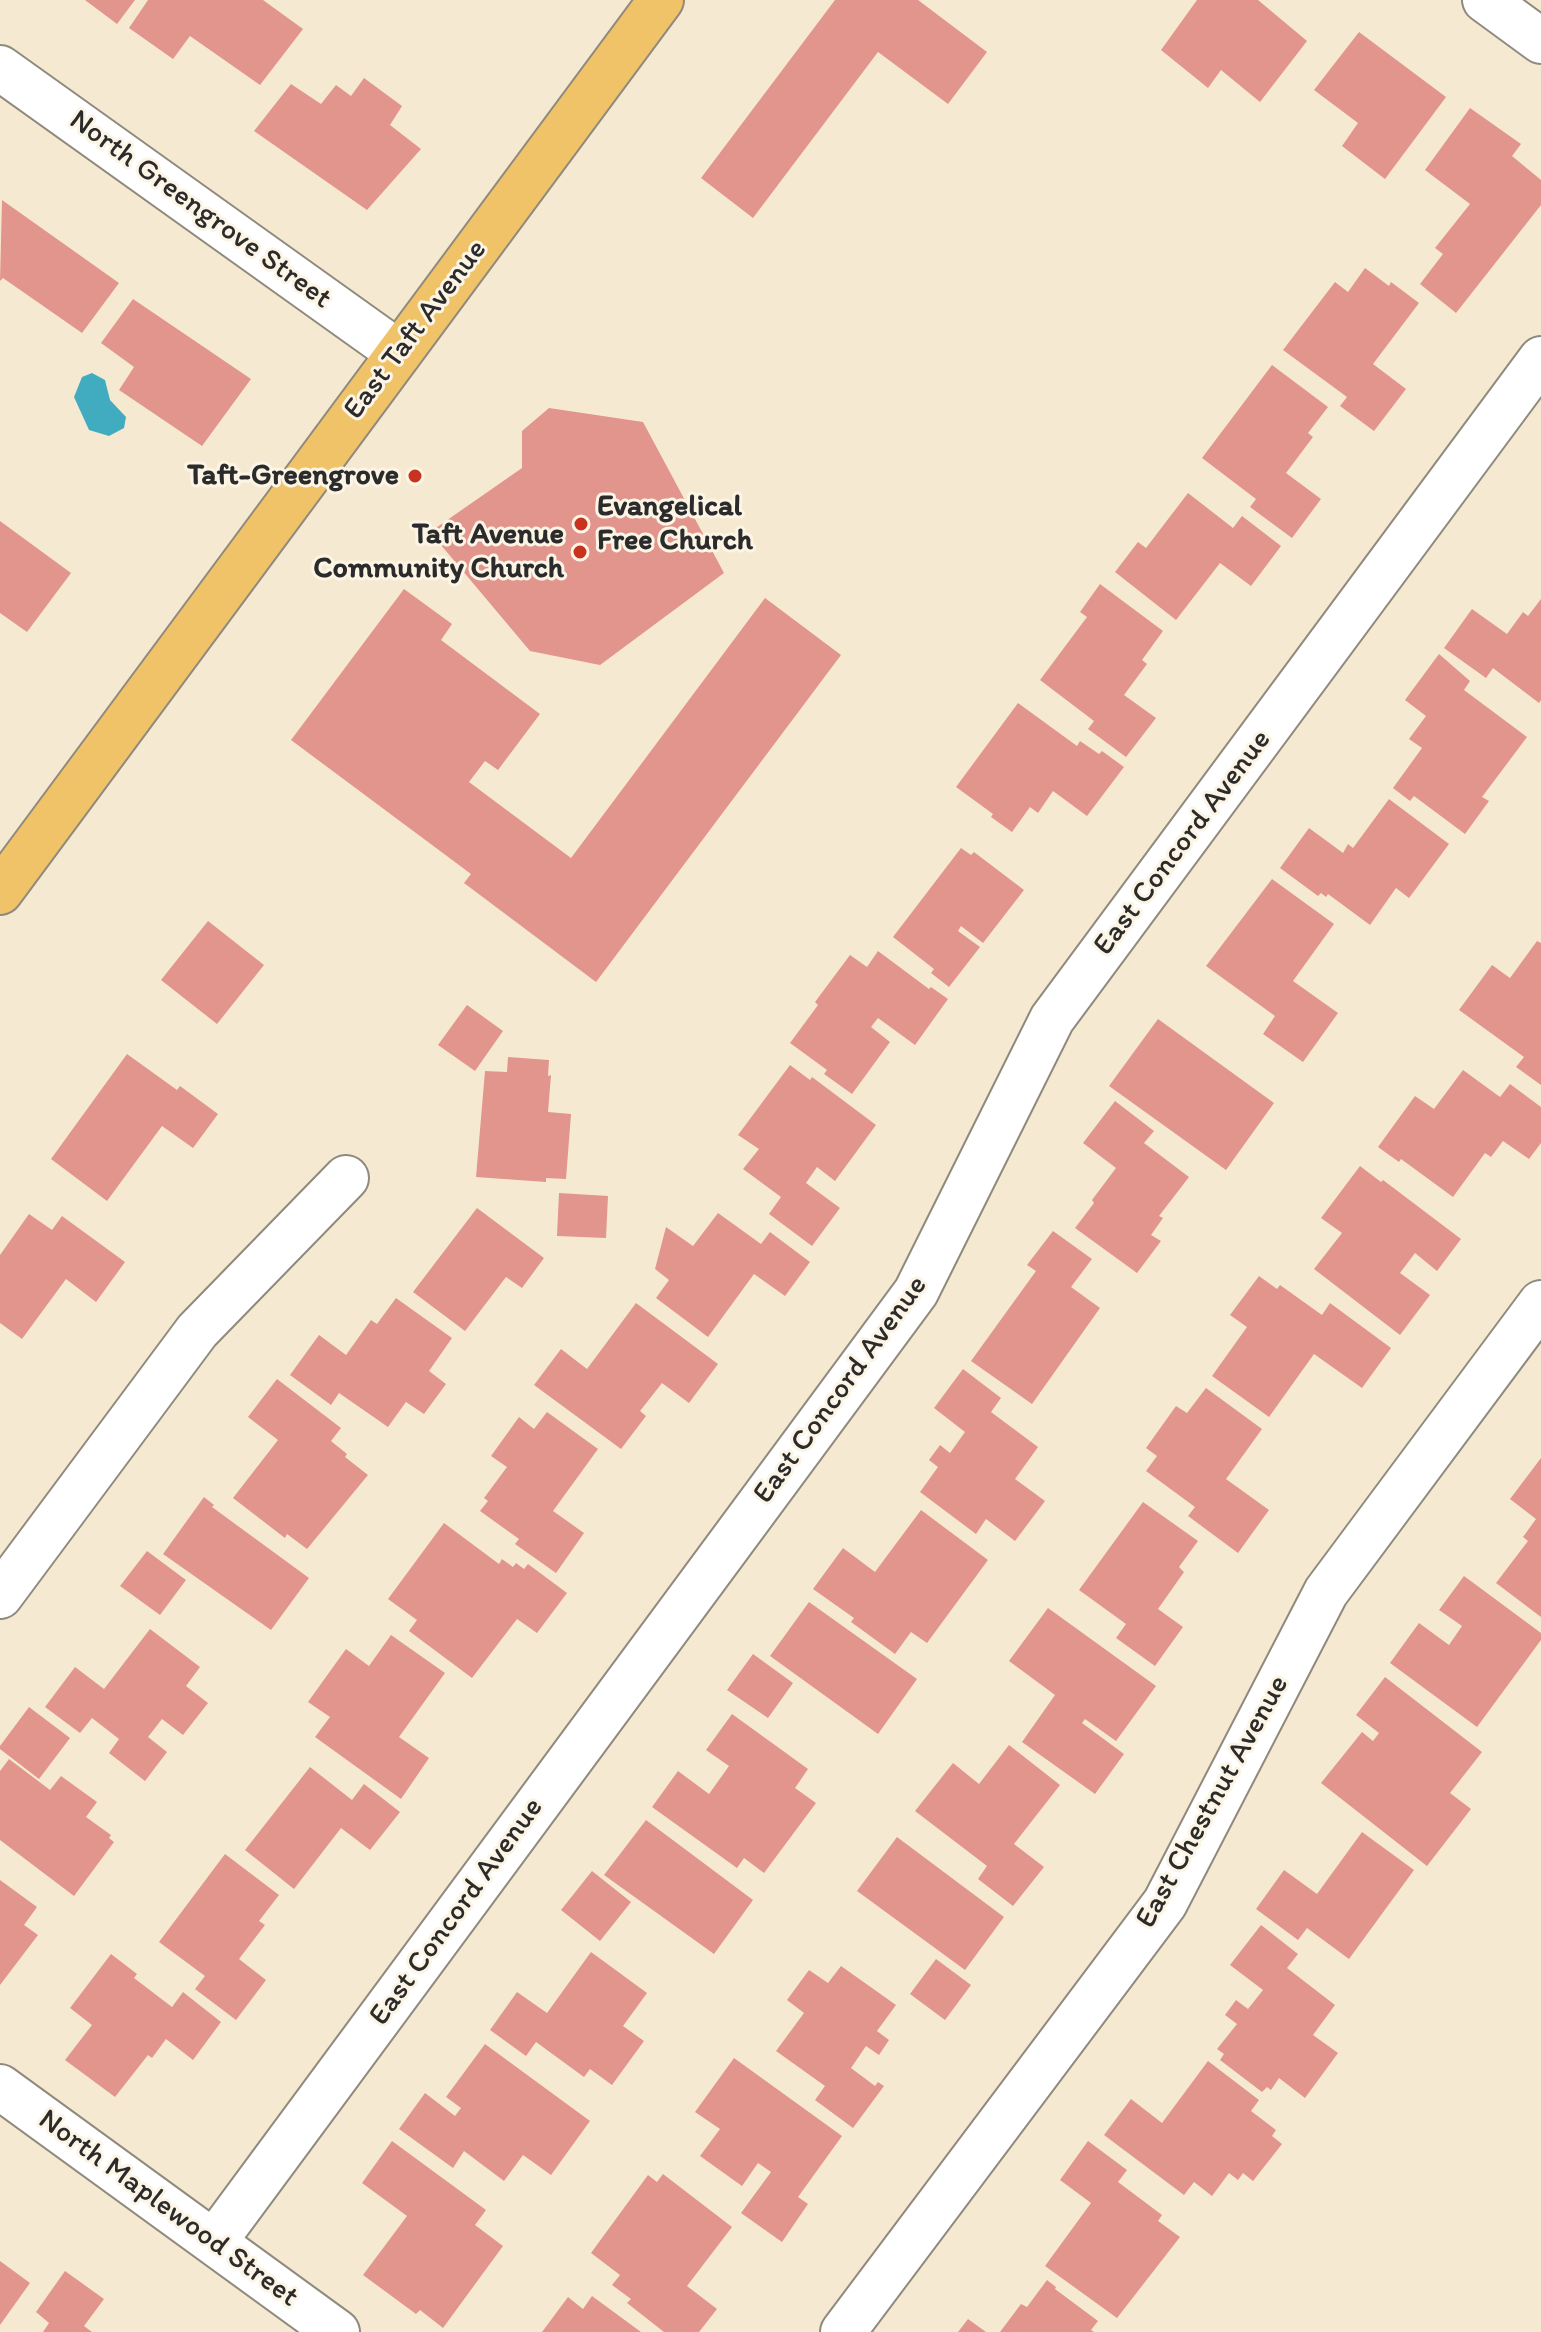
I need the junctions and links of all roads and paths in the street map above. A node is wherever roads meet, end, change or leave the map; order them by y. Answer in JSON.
{"nodes":[{"id":1,"x":661,"y":0,"type":"edge"},
{"id":2,"x":1485,"y":0,"type":"edge"},
{"id":3,"x":1541,"y":41,"type":"edge"},
{"id":4,"x":0,"y":68,"type":"edge"},
{"id":5,"x":399,"y":353,"type":"junction"},
{"id":6,"x":1541,"y":359,"type":"edge"},
{"id":7,"x":0,"y":892,"type":"edge"},
{"id":8,"x":346,"y":1178,"type":"dead end"},
{"id":9,"x":1541,"y":1303,"type":"edge"},
{"id":10,"x":0,"y":1596,"type":"edge"},
{"id":11,"x":0,"y":2087,"type":"edge"},
{"id":12,"x":214,"y":2242,"type":"junction"},
{"id":13,"x":337,"y":2332,"type":"edge"},
{"id":14,"x":843,"y":2332,"type":"edge"}],
"edges":[{"from":1,"to":5,"type":"main road","name":"East Taft Avenue"},
{"from":2,"to":3,"type":"street"},
{"from":4,"to":5,"type":"street","name":"North Greengrove Street"},
{"from":5,"to":7,"type":"main road","name":"East Taft Avenue"},
{"from":6,"to":12,"type":"street","name":"East Concord Avenue"},
{"from":8,"to":10,"type":"street"},
{"from":9,"to":14,"type":"street","name":"East Chestnut Avenue"},
{"from":11,"to":12,"type":"street","name":"North Maplewood Street"},
{"from":12,"to":13,"type":"street","name":"North Maplewood Street"}]}
